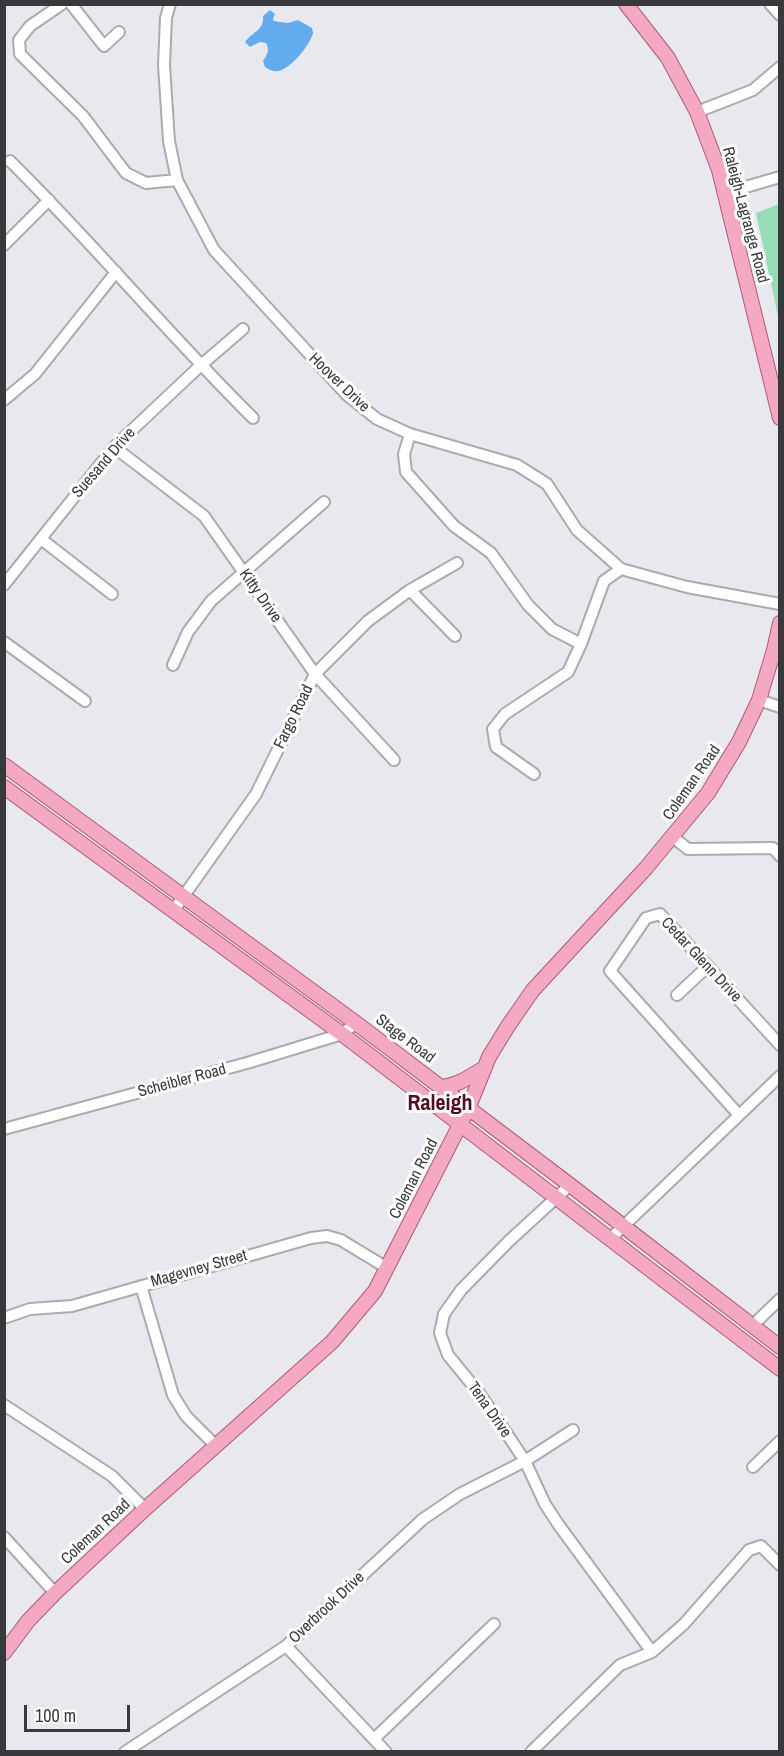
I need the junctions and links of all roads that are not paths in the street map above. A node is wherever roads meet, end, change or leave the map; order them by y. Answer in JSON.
{"nodes":[{"id":1,"x":62,"y":4,"type":"edge"},
{"id":2,"x":71,"y":4,"type":"edge"},
{"id":3,"x":170,"y":4,"type":"edge"},
{"id":4,"x":626,"y":4,"type":"edge"},
{"id":5,"x":770,"y":4,"type":"edge"},
{"id":6,"x":780,"y":15,"type":"edge"},
{"id":7,"x":119,"y":32,"type":"dead end"},
{"id":8,"x":780,"y":68,"type":"edge"},
{"id":9,"x":697,"y":112,"type":"junction"},
{"id":10,"x":9,"y":161,"type":"dead end"},
{"id":11,"x":780,"y":177,"type":"edge"},
{"id":12,"x":177,"y":180,"type":"junction"},
{"id":13,"x":726,"y":193,"type":"junction"},
{"id":14,"x":49,"y":200,"type":"junction"},
{"id":15,"x":4,"y":245,"type":"edge"},
{"id":16,"x":116,"y":272,"type":"junction"},
{"id":17,"x":243,"y":329,"type":"dead end"},
{"id":18,"x":200,"y":366,"type":"junction"},
{"id":19,"x":4,"y":399,"type":"edge"},
{"id":20,"x":254,"y":418,"type":"dead end"},
{"id":21,"x":780,"y":418,"type":"edge"},
{"id":22,"x":410,"y":434,"type":"junction"},
{"id":23,"x":114,"y":447,"type":"junction"},
{"id":24,"x":324,"y":502,"type":"dead end"},
{"id":25,"x":41,"y":539,"type":"junction"},
{"id":26,"x":457,"y":563,"type":"dead end"},
{"id":27,"x":621,"y":569,"type":"junction"},
{"id":28,"x":243,"y":572,"type":"junction"},
{"id":29,"x":4,"y":585,"type":"edge"},
{"id":30,"x":410,"y":590,"type":"junction"},
{"id":31,"x":112,"y":594,"type":"dead end"},
{"id":32,"x":780,"y":604,"type":"edge"},
{"id":33,"x":780,"y":623,"type":"edge"},
{"id":34,"x":455,"y":636,"type":"dead end"},
{"id":35,"x":4,"y":642,"type":"edge"},
{"id":36,"x":581,"y":644,"type":"junction"},
{"id":37,"x":173,"y":665,"type":"dead end"},
{"id":38,"x":315,"y":674,"type":"junction"},
{"id":39,"x":759,"y":700,"type":"junction"},
{"id":40,"x":85,"y":701,"type":"dead end"},
{"id":41,"x":780,"y":707,"type":"edge"},
{"id":42,"x":394,"y":760,"type":"dead end"},
{"id":43,"x":4,"y":765,"type":"edge"},
{"id":44,"x":534,"y":774,"type":"dead end"},
{"id":45,"x":19,"y":776,"type":"junction"},
{"id":46,"x":5,"y":788,"type":"edge"},
{"id":47,"x":673,"y":837,"type":"junction"},
{"id":48,"x":780,"y":856,"type":"edge"},
{"id":49,"x":184,"y":896,"type":"junction"},
{"id":50,"x":174,"y":911,"type":"junction"},
{"id":51,"x":708,"y":966,"type":"junction"},
{"id":52,"x":676,"y":995,"type":"dead end"},
{"id":53,"x":356,"y":1023,"type":"junction"},
{"id":54,"x":342,"y":1034,"type":"junction"},
{"id":55,"x":780,"y":1045,"type":"edge"},
{"id":56,"x":484,"y":1068,"type":"junction"},
{"id":57,"x":780,"y":1076,"type":"edge"},
{"id":58,"x":440,"y":1087,"type":"junction"},
{"id":59,"x":468,"y":1108,"type":"junction"},
{"id":60,"x":738,"y":1114,"type":"junction"},
{"id":61,"x":460,"y":1125,"type":"junction"},
{"id":62,"x":4,"y":1129,"type":"edge"},
{"id":63,"x":570,"y":1185,"type":"junction"},
{"id":64,"x":556,"y":1197,"type":"junction"},
{"id":65,"x":623,"y":1225,"type":"junction"},
{"id":66,"x":610,"y":1239,"type":"junction"},
{"id":67,"x":387,"y":1268,"type":"junction"},
{"id":68,"x":141,"y":1286,"type":"junction"},
{"id":69,"x":780,"y":1299,"type":"edge"},
{"id":70,"x":4,"y":1318,"type":"edge"},
{"id":71,"x":752,"y":1326,"type":"junction"},
{"id":72,"x":780,"y":1347,"type":"edge"},
{"id":73,"x":780,"y":1369,"type":"edge"},
{"id":74,"x":4,"y":1405,"type":"edge"},
{"id":75,"x":573,"y":1430,"type":"dead end"},
{"id":76,"x":780,"y":1442,"type":"edge"},
{"id":77,"x":216,"y":1446,"type":"junction"},
{"id":78,"x":525,"y":1461,"type":"junction"},
{"id":79,"x":753,"y":1467,"type":"dead end"},
{"id":80,"x":145,"y":1509,"type":"junction"},
{"id":81,"x":4,"y":1537,"type":"edge"},
{"id":82,"x":780,"y":1565,"type":"edge"},
{"id":83,"x":55,"y":1593,"type":"junction"},
{"id":84,"x":494,"y":1624,"type":"dead end"},
{"id":85,"x":286,"y":1646,"type":"junction"},
{"id":86,"x":652,"y":1652,"type":"junction"},
{"id":87,"x":4,"y":1653,"type":"edge"},
{"id":88,"x":374,"y":1739,"type":"junction"},
{"id":89,"x":125,"y":1752,"type":"edge"},
{"id":90,"x":386,"y":1752,"type":"edge"},
{"id":91,"x":531,"y":1752,"type":"edge"}],
"edges":[{"from":1,"to":12,"type":"street"},
{"from":2,"to":7,"type":"street"},
{"from":3,"to":12,"type":"street","name":"Hoover Drive"},
{"from":4,"to":9,"type":"main road","name":"Raleigh-Lagrange Road"},
{"from":5,"to":6,"type":"street"},
{"from":8,"to":9,"type":"street"},
{"from":9,"to":13,"type":"main road","name":"Raleigh-Lagrange Road"},
{"from":10,"to":14,"type":"street"},
{"from":11,"to":13,"type":"street"},
{"from":12,"to":22,"type":"street","name":"Hoover Drive"},
{"from":13,"to":21,"type":"main road","name":"Raleigh-Lagrange Road"},
{"from":14,"to":15,"type":"street"},
{"from":14,"to":16,"type":"street"},
{"from":16,"to":18,"type":"street"},
{"from":16,"to":19,"type":"street"},
{"from":17,"to":18,"type":"street","name":"Suesand Drive"},
{"from":18,"to":20,"type":"street"},
{"from":18,"to":23,"type":"street","name":"Suesand Drive"},
{"from":22,"to":27,"type":"street","name":"Hoover Drive"},
{"from":22,"to":36,"type":"street"},
{"from":23,"to":25,"type":"street","name":"Suesand Drive"},
{"from":23,"to":28,"type":"street","name":"Kitty Drive"},
{"from":24,"to":28,"type":"street"},
{"from":25,"to":29,"type":"street","name":"Suesand Drive"},
{"from":25,"to":31,"type":"street"},
{"from":26,"to":30,"type":"street","name":"Fargo Road"},
{"from":27,"to":32,"type":"street","name":"Hoover Drive"},
{"from":27,"to":36,"type":"street"},
{"from":28,"to":37,"type":"street"},
{"from":28,"to":38,"type":"street","name":"Kitty Drive"},
{"from":30,"to":34,"type":"street"},
{"from":30,"to":38,"type":"street","name":"Fargo Road"},
{"from":33,"to":39,"type":"main road","name":"Coleman Road"},
{"from":35,"to":40,"type":"street"},
{"from":36,"to":44,"type":"street"},
{"from":38,"to":42,"type":"street","name":"Kitty Drive"},
{"from":38,"to":49,"type":"street","name":"Fargo Road"},
{"from":39,"to":41,"type":"street"},
{"from":39,"to":47,"type":"main road","name":"Coleman Road"},
{"from":43,"to":45,"type":"main road","name":"Stage Road"},
{"from":45,"to":46,"type":"street"},
{"from":45,"to":49,"type":"main road","name":"Stage Road"},
{"from":46,"to":50,"type":"main road"},
{"from":47,"to":48,"type":"street"},
{"from":47,"to":56,"type":"main road","name":"Coleman Road"},
{"from":49,"to":50,"type":"street","name":"Fargo Road"},
{"from":49,"to":53,"type":"main road","name":"Stage Road"},
{"from":50,"to":54,"type":"main road"},
{"from":51,"to":52,"type":"street"},
{"from":51,"to":55,"type":"street","name":"Cedar Glenn Drive"},
{"from":51,"to":60,"type":"street","name":"Cedar Glenn Drive"},
{"from":53,"to":54,"type":"street","name":"Scheibler Road"},
{"from":53,"to":58,"type":"main road","name":"Stage Road"},
{"from":54,"to":61,"type":"main road"},
{"from":54,"to":62,"type":"street","name":"Scheibler Road"},
{"from":56,"to":58,"type":"main road"},
{"from":56,"to":59,"type":"main road","name":"Coleman Road"},
{"from":57,"to":60,"type":"street"},
{"from":58,"to":59,"type":"main road","name":"Stage Road"},
{"from":59,"to":61,"type":"main road","name":"Coleman Road"},
{"from":59,"to":63,"type":"main road","name":"Stage Road"},
{"from":60,"to":65,"type":"street"},
{"from":61,"to":64,"type":"main road"},
{"from":61,"to":67,"type":"main road","name":"Coleman Road"},
{"from":63,"to":64,"type":"street","name":"Tena Drive"},
{"from":63,"to":65,"type":"main road","name":"Stage Road"},
{"from":64,"to":66,"type":"main road"},
{"from":64,"to":78,"type":"street","name":"Tena Drive"},
{"from":65,"to":66,"type":"street"},
{"from":65,"to":71,"type":"main road","name":"Stage Road"},
{"from":66,"to":73,"type":"main road"},
{"from":67,"to":68,"type":"street","name":"Magevney Street"},
{"from":67,"to":77,"type":"main road","name":"Coleman Road"},
{"from":68,"to":70,"type":"street","name":"Magevney Street"},
{"from":68,"to":77,"type":"street"},
{"from":69,"to":71,"type":"street"},
{"from":71,"to":72,"type":"main road","name":"Stage Road"},
{"from":74,"to":80,"type":"street"},
{"from":75,"to":78,"type":"street","name":"Overbrook Drive"},
{"from":76,"to":79,"type":"street"},
{"from":77,"to":80,"type":"main road","name":"Coleman Road"},
{"from":78,"to":85,"type":"street","name":"Overbrook Drive"},
{"from":78,"to":86,"type":"street","name":"Tena Drive"},
{"from":80,"to":83,"type":"main road","name":"Coleman Road"},
{"from":81,"to":83,"type":"street"},
{"from":82,"to":86,"type":"street"},
{"from":83,"to":87,"type":"main road","name":"Coleman Road"},
{"from":84,"to":88,"type":"street"},
{"from":85,"to":88,"type":"street"},
{"from":85,"to":89,"type":"street","name":"Overbrook Drive"},
{"from":86,"to":91,"type":"street"},
{"from":88,"to":90,"type":"street"}]}
